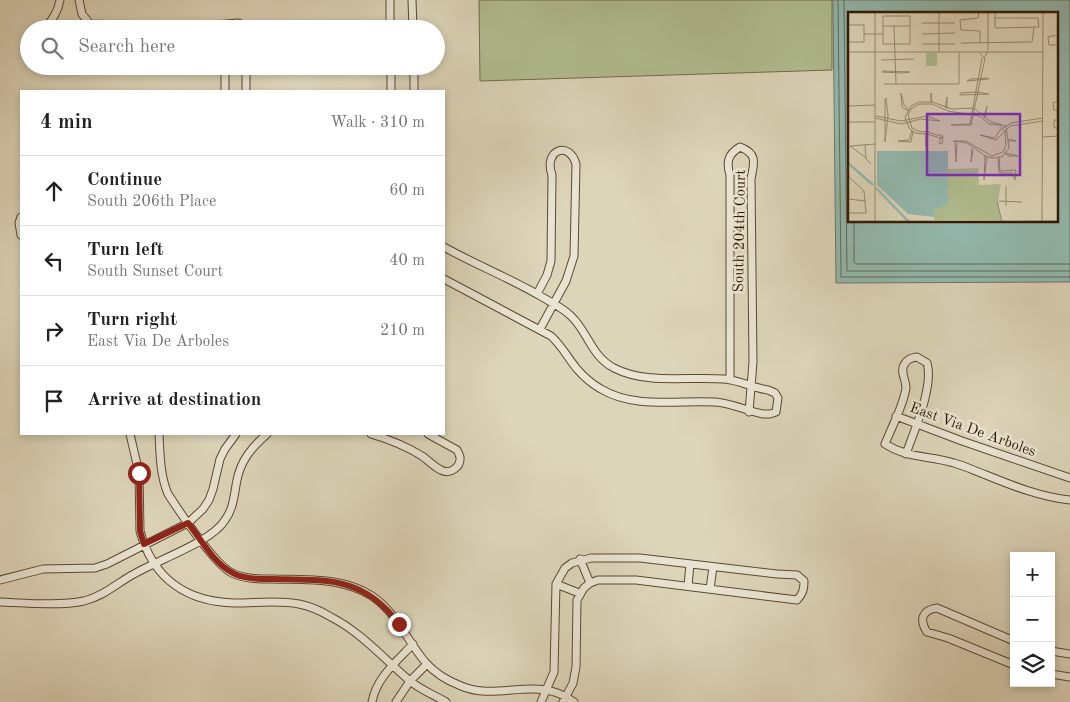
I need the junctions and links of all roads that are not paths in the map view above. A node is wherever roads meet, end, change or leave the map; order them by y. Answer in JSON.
{"nodes":[{"id":1,"x":60,"y":0,"type":"edge"},
{"id":2,"x":79,"y":0,"type":"edge"},
{"id":3,"x":390,"y":0,"type":"edge"},
{"id":4,"x":412,"y":0,"type":"edge"},
{"id":5,"x":52,"y":20,"type":"edge"},
{"id":6,"x":87,"y":20,"type":"edge"},
{"id":7,"x":390,"y":20,"type":"edge"},
{"id":8,"x":413,"y":20,"type":"edge"},
{"id":9,"x":225,"y":75,"type":"edge"},
{"id":10,"x":246,"y":75,"type":"edge"},
{"id":11,"x":391,"y":75,"type":"edge"},
{"id":12,"x":414,"y":75,"type":"edge"},
{"id":13,"x":225,"y":90,"type":"edge"},
{"id":14,"x":246,"y":90,"type":"edge"},
{"id":15,"x":391,"y":90,"type":"edge"},
{"id":16,"x":414,"y":90,"type":"edge"},
{"id":17,"x":445,"y":248,"type":"edge"},
{"id":18,"x":445,"y":280,"type":"edge"},
{"id":19,"x":538,"y":294,"type":"junction"},
{"id":20,"x":554,"y":304,"type":"junction"},
{"id":21,"x":540,"y":329,"type":"junction"},
{"id":22,"x":730,"y":380,"type":"junction"},
{"id":23,"x":751,"y":386,"type":"junction"},
{"id":24,"x":749,"y":412,"type":"junction"},
{"id":25,"x":896,"y":416,"type":"junction"},
{"id":26,"x":917,"y":423,"type":"junction"},
{"id":27,"x":130,"y":435,"type":"edge"},
{"id":28,"x":159,"y":435,"type":"edge"},
{"id":29,"x":235,"y":435,"type":"edge"},
{"id":30,"x":266,"y":435,"type":"edge"},
{"id":31,"x":374,"y":435,"type":"edge"},
{"id":32,"x":430,"y":435,"type":"edge"},
{"id":33,"x":906,"y":454,"type":"junction"},
{"id":34,"x":1070,"y":478,"type":"edge"},
{"id":35,"x":1070,"y":500,"type":"edge"},
{"id":36,"x":188,"y":523,"type":"junction"},
{"id":37,"x":202,"y":540,"type":"junction"},
{"id":38,"x":144,"y":544,"type":"junction"},
{"id":39,"x":580,"y":559,"type":"junction"},
{"id":40,"x":154,"y":564,"type":"junction"},
{"id":41,"x":690,"y":564,"type":"junction"},
{"id":42,"x":713,"y":566,"type":"junction"},
{"id":43,"x":0,"y":580,"type":"edge"},
{"id":44,"x":590,"y":583,"type":"junction"},
{"id":45,"x":556,"y":584,"type":"junction"},
{"id":46,"x":688,"y":586,"type":"junction"},
{"id":47,"x":710,"y":589,"type":"junction"},
{"id":48,"x":579,"y":594,"type":"junction"},
{"id":49,"x":0,"y":602,"type":"edge"},
{"id":50,"x":1010,"y":639,"type":"edge"},
{"id":51,"x":413,"y":644,"type":"junction"},
{"id":52,"x":1055,"y":652,"type":"edge"},
{"id":53,"x":1070,"y":654,"type":"edge"},
{"id":54,"x":1010,"y":663,"type":"edge"},
{"id":55,"x":427,"y":664,"type":"junction"},
{"id":56,"x":393,"y":665,"type":"junction"},
{"id":57,"x":1055,"y":674,"type":"edge"},
{"id":58,"x":1070,"y":676,"type":"edge"},
{"id":59,"x":410,"y":681,"type":"junction"},
{"id":60,"x":546,"y":689,"type":"junction"},
{"id":61,"x":565,"y":699,"type":"edge"},
{"id":62,"x":372,"y":702,"type":"edge"},
{"id":63,"x":396,"y":702,"type":"edge"},
{"id":64,"x":446,"y":702,"type":"edge"},
{"id":65,"x":541,"y":702,"type":"edge"},
{"id":66,"x":574,"y":702,"type":"edge"}],
"edges":[{"from":1,"to":5,"type":"street"},
{"from":2,"to":6,"type":"street"},
{"from":3,"to":7,"type":"street"},
{"from":4,"to":8,"type":"street"},
{"from":9,"to":13,"type":"street"},
{"from":10,"to":14,"type":"street"},
{"from":11,"to":15,"type":"street"},
{"from":12,"to":16,"type":"street"},
{"from":17,"to":19,"type":"street"},
{"from":18,"to":21,"type":"street"},
{"from":19,"to":20,"type":"street"},
{"from":19,"to":20,"type":"street"},
{"from":20,"to":21,"type":"street"},
{"from":20,"to":22,"type":"street"},
{"from":21,"to":24,"type":"street"},
{"from":22,"to":23,"type":"street"},
{"from":22,"to":23,"type":"street","name":"South 204th Court"},
{"from":23,"to":24,"type":"street","name":"South 204th Court"},
{"from":23,"to":24,"type":"street"},
{"from":25,"to":26,"type":"street","name":"East Via De Arboles"},
{"from":25,"to":26,"type":"street"},
{"from":25,"to":33,"type":"street"},
{"from":26,"to":33,"type":"street"},
{"from":26,"to":34,"type":"street","name":"East Via De Arboles"},
{"from":27,"to":38,"type":"street"},
{"from":28,"to":36,"type":"street"},
{"from":29,"to":36,"type":"street"},
{"from":30,"to":37,"type":"street"},
{"from":31,"to":32,"type":"street"},
{"from":33,"to":35,"type":"street"},
{"from":36,"to":37,"type":"street"},
{"from":36,"to":38,"type":"street"},
{"from":37,"to":40,"type":"street"},
{"from":37,"to":51,"type":"street"},
{"from":38,"to":40,"type":"street"},
{"from":38,"to":43,"type":"street"},
{"from":39,"to":41,"type":"street"},
{"from":39,"to":44,"type":"street"},
{"from":39,"to":45,"type":"street"},
{"from":40,"to":49,"type":"street"},
{"from":40,"to":56,"type":"street"},
{"from":41,"to":42,"type":"street"},
{"from":41,"to":46,"type":"street"},
{"from":42,"to":47,"type":"street"},
{"from":42,"to":47,"type":"street"},
{"from":44,"to":46,"type":"street"},
{"from":44,"to":48,"type":"street"},
{"from":45,"to":48,"type":"street"},
{"from":45,"to":60,"type":"street"},
{"from":46,"to":47,"type":"street"},
{"from":48,"to":61,"type":"street"},
{"from":50,"to":54,"type":"street"},
{"from":51,"to":55,"type":"street"},
{"from":51,"to":56,"type":"street"},
{"from":52,"to":53,"type":"street"},
{"from":55,"to":59,"type":"street"},
{"from":55,"to":60,"type":"street"},
{"from":56,"to":59,"type":"street"},
{"from":56,"to":62,"type":"street"},
{"from":57,"to":58,"type":"street"},
{"from":59,"to":63,"type":"street"},
{"from":59,"to":64,"type":"street"},
{"from":60,"to":61,"type":"street"},
{"from":60,"to":65,"type":"street"},
{"from":61,"to":66,"type":"street"}]}
